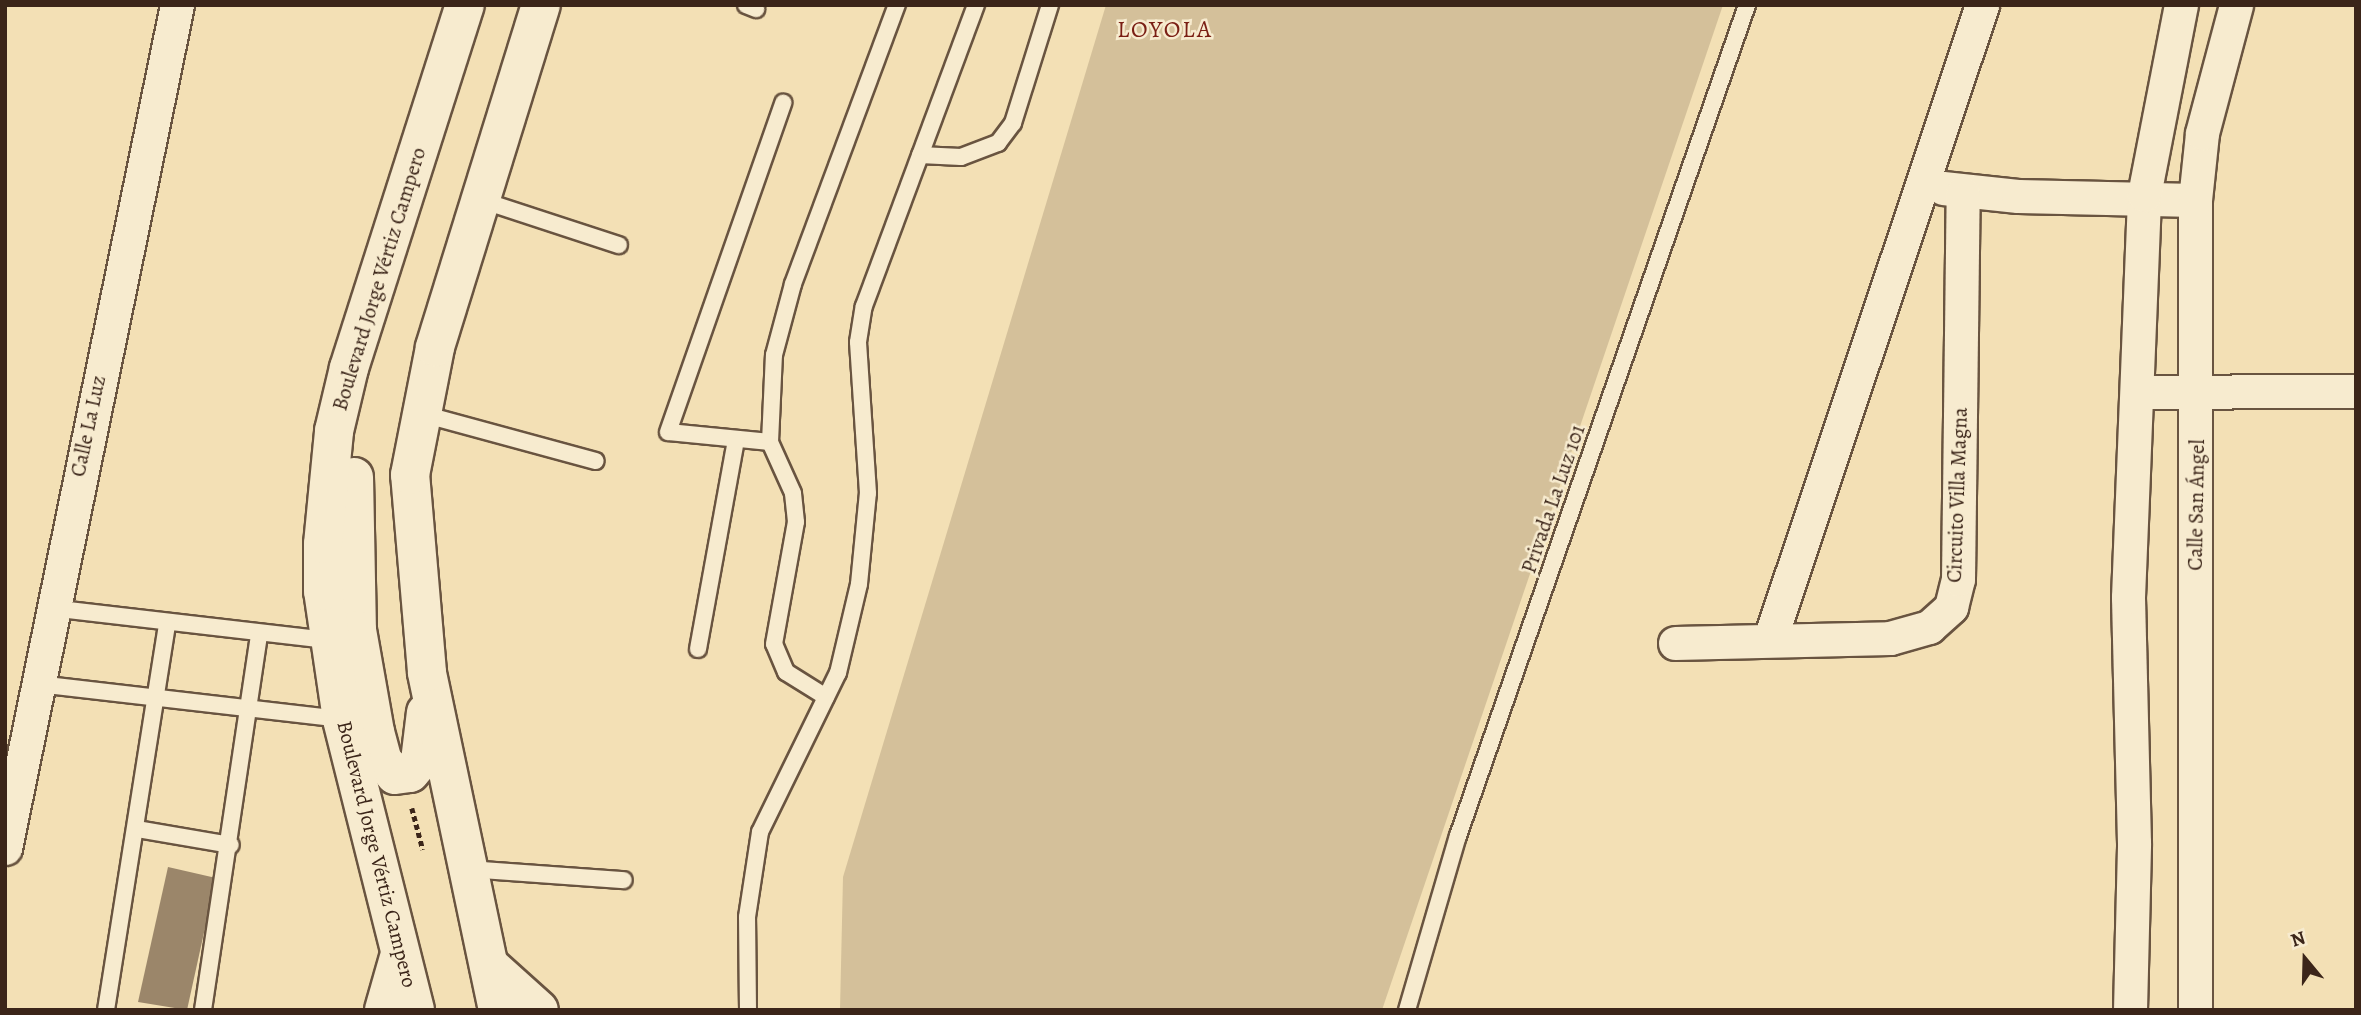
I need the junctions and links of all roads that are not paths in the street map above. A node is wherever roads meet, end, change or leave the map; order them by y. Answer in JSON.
{"nodes":[{"id":1,"x":177,"y":5,"type":"edge"},
{"id":2,"x":465,"y":5,"type":"edge"},
{"id":3,"x":541,"y":5,"type":"edge"},
{"id":4,"x":897,"y":5,"type":"edge"},
{"id":5,"x":976,"y":5,"type":"edge"},
{"id":6,"x":1050,"y":5,"type":"edge"},
{"id":7,"x":1747,"y":5,"type":"edge"},
{"id":8,"x":1982,"y":5,"type":"edge"},
{"id":9,"x":2181,"y":5,"type":"edge"},
{"id":10,"x":2236,"y":5,"type":"edge"},
{"id":11,"x":783,"y":103,"type":"dead end"},
{"id":12,"x":920,"y":155,"type":"junction"},
{"id":13,"x":1919,"y":181,"type":"junction"},
{"id":14,"x":1963,"y":193,"type":"junction"},
{"id":15,"x":2144,"y":195,"type":"junction"},
{"id":16,"x":481,"y":200,"type":"junction"},
{"id":17,"x":2196,"y":200,"type":"junction"},
{"id":18,"x":619,"y":245,"type":"dead end"},
{"id":19,"x":349,"y":368,"type":"junction"},
{"id":20,"x":2197,"y":391,"type":"junction"},
{"id":21,"x":2356,"y":391,"type":"edge"},
{"id":22,"x":2138,"y":392,"type":"junction"},
{"id":23,"x":419,"y":413,"type":"junction"},
{"id":24,"x":736,"y":439,"type":"junction"},
{"id":25,"x":770,"y":442,"type":"junction"},
{"id":26,"x":596,"y":461,"type":"dead end"},
{"id":27,"x":51,"y":608,"type":"junction"},
{"id":28,"x":167,"y":625,"type":"junction"},
{"id":29,"x":259,"y":635,"type":"junction"},
{"id":30,"x":1770,"y":639,"type":"junction"},
{"id":31,"x":330,"y":640,"type":"junction"},
{"id":32,"x":1675,"y":643,"type":"dead end"},
{"id":33,"x":698,"y":649,"type":"dead end"},
{"id":34,"x":428,"y":672,"type":"junction"},
{"id":35,"x":38,"y":684,"type":"junction"},
{"id":36,"x":826,"y":697,"type":"junction"},
{"id":37,"x":156,"y":700,"type":"junction"},
{"id":38,"x":250,"y":710,"type":"junction"},
{"id":39,"x":342,"y":719,"type":"junction"},
{"id":40,"x":137,"y":829,"type":"junction"},
{"id":41,"x":231,"y":845,"type":"junction"},
{"id":42,"x":5,"y":848,"type":"edge"},
{"id":43,"x":469,"y":869,"type":"junction"},
{"id":44,"x":624,"y":880,"type":"dead end"},
{"id":45,"x":401,"y":949,"type":"junction"},
{"id":46,"x":489,"y":965,"type":"junction"},
{"id":47,"x":106,"y":1010,"type":"edge"},
{"id":48,"x":203,"y":1010,"type":"edge"},
{"id":49,"x":384,"y":1010,"type":"edge"},
{"id":50,"x":415,"y":1010,"type":"edge"},
{"id":51,"x":498,"y":1010,"type":"edge"},
{"id":52,"x":539,"y":1010,"type":"edge"},
{"id":53,"x":748,"y":1010,"type":"edge"},
{"id":54,"x":1407,"y":1010,"type":"edge"},
{"id":55,"x":2130,"y":1010,"type":"edge"},
{"id":56,"x":2195,"y":1010,"type":"edge"}],
"edges":[{"from":1,"to":27,"type":"street","name":"Calle La Luz"},
{"from":2,"to":19,"type":"main road","name":"Boulevard Jorge Vértiz Campero"},
{"from":3,"to":16,"type":"main road"},
{"from":4,"to":25,"type":"lane"},
{"from":5,"to":12,"type":"lane"},
{"from":6,"to":12,"type":"lane"},
{"from":7,"to":54,"type":"lane","name":"Privada La Luz 101"},
{"from":8,"to":13,"type":"street"},
{"from":9,"to":15,"type":"street"},
{"from":10,"to":17,"type":"street","name":"Calle San Ángel"},
{"from":11,"to":24,"type":"lane"},
{"from":12,"to":36,"type":"lane"},
{"from":13,"to":14,"type":"street"},
{"from":13,"to":30,"type":"street"},
{"from":14,"to":15,"type":"street"},
{"from":14,"to":30,"type":"street","name":"Circuito Villa Magna"},
{"from":15,"to":17,"type":"street"},
{"from":15,"to":22,"type":"street"},
{"from":16,"to":18,"type":"lane"},
{"from":16,"to":23,"type":"main road"},
{"from":17,"to":20,"type":"street","name":"Calle San Ángel"},
{"from":19,"to":31,"type":"main road","name":"Boulevard Jorge Vértiz Campero"},
{"from":19,"to":34,"type":"main road"},
{"from":20,"to":21,"type":"street"},
{"from":20,"to":22,"type":"street"},
{"from":20,"to":56,"type":"street","name":"Calle San Ángel"},
{"from":22,"to":55,"type":"street"},
{"from":23,"to":26,"type":"lane"},
{"from":23,"to":34,"type":"main road"},
{"from":24,"to":25,"type":"lane"},
{"from":24,"to":33,"type":"lane"},
{"from":25,"to":36,"type":"lane"},
{"from":27,"to":28,"type":"lane"},
{"from":27,"to":35,"type":"street","name":"Calle La Luz"},
{"from":28,"to":29,"type":"lane"},
{"from":28,"to":37,"type":"lane"},
{"from":29,"to":31,"type":"lane"},
{"from":29,"to":38,"type":"lane"},
{"from":30,"to":32,"type":"street","name":"Circuito Villa Magna"},
{"from":31,"to":39,"type":"main road","name":"Boulevard Jorge Vértiz Campero"},
{"from":34,"to":43,"type":"main road"},
{"from":35,"to":37,"type":"lane"},
{"from":35,"to":42,"type":"street","name":"Calle La Luz"},
{"from":36,"to":53,"type":"lane"},
{"from":37,"to":38,"type":"lane"},
{"from":37,"to":40,"type":"lane"},
{"from":38,"to":39,"type":"lane"},
{"from":38,"to":41,"type":"lane"},
{"from":39,"to":45,"type":"main road","name":"Boulevard Jorge Vértiz Campero"},
{"from":40,"to":41,"type":"lane"},
{"from":40,"to":47,"type":"lane"},
{"from":41,"to":48,"type":"lane"},
{"from":43,"to":44,"type":"lane"},
{"from":43,"to":46,"type":"main road"},
{"from":45,"to":49,"type":"main road"},
{"from":45,"to":50,"type":"main road","name":"Boulevard Jorge Vértiz Campero"},
{"from":46,"to":51,"type":"main road"},
{"from":46,"to":52,"type":"main road"}]}
